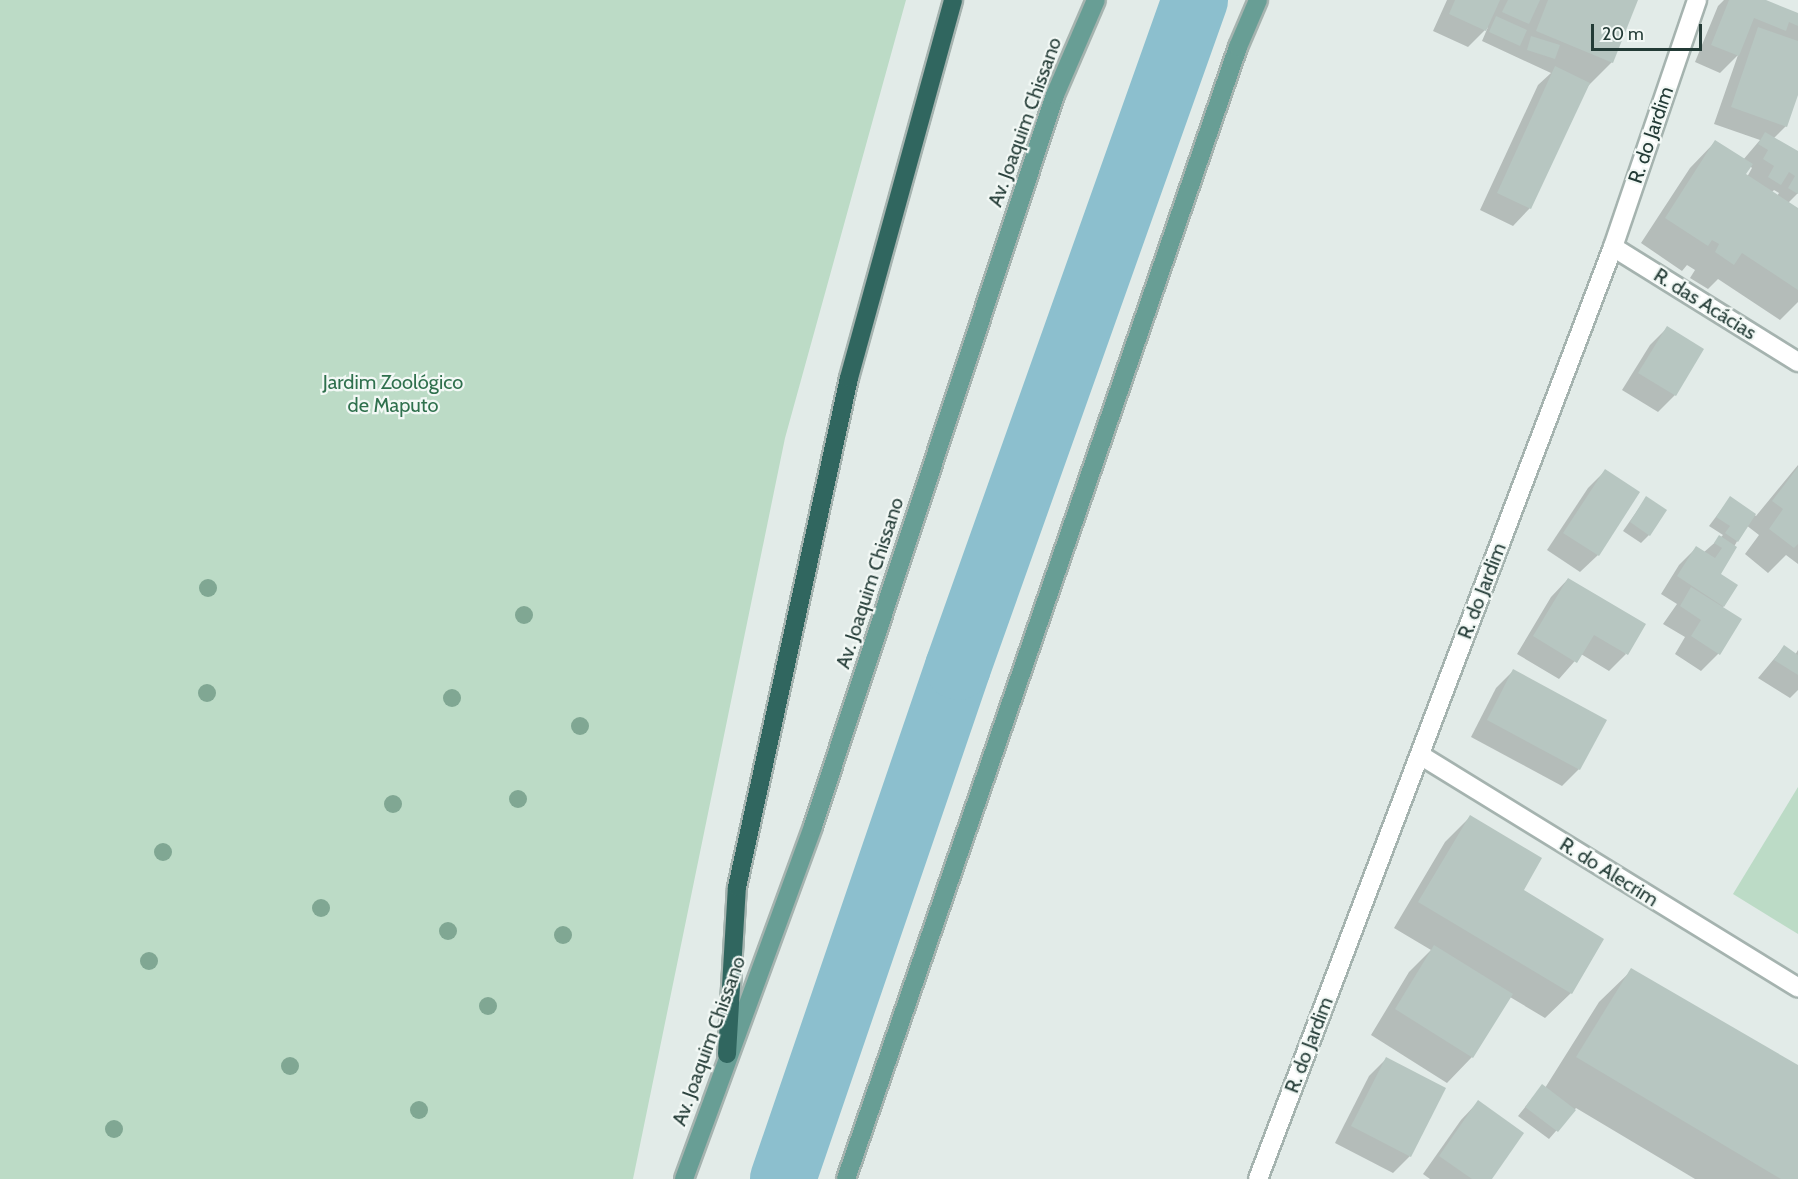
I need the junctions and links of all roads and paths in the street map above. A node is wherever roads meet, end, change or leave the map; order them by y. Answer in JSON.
{"nodes":[{"id":1,"x":953,"y":0,"type":"edge"},
{"id":2,"x":1096,"y":0,"type":"edge"},
{"id":3,"x":1258,"y":0,"type":"edge"},
{"id":4,"x":1697,"y":0,"type":"edge"},
{"id":5,"x":1613,"y":247,"type":"junction"},
{"id":6,"x":1798,"y":362,"type":"edge"},
{"id":7,"x":1420,"y":756,"type":"junction"},
{"id":8,"x":1798,"y":988,"type":"edge"},
{"id":9,"x":727,"y":1054,"type":"junction"},
{"id":10,"x":684,"y":1179,"type":"edge"},
{"id":11,"x":846,"y":1179,"type":"edge"},
{"id":12,"x":1258,"y":1179,"type":"edge"}],
"edges":[{"from":1,"to":9,"type":"highway"},
{"from":2,"to":9,"type":"main road","name":"Av. Joaquim Chissano"},
{"from":3,"to":11,"type":"main road"},
{"from":4,"to":5,"type":"street","name":"R. do Jardim"},
{"from":5,"to":6,"type":"street","name":"R. das Acácias"},
{"from":5,"to":7,"type":"street","name":"R. do Jardim"},
{"from":7,"to":8,"type":"street","name":"R. do Alecrim"},
{"from":7,"to":12,"type":"street","name":"R. do Jardim"},
{"from":9,"to":10,"type":"main road","name":"Av. Joaquim Chissano"}]}
